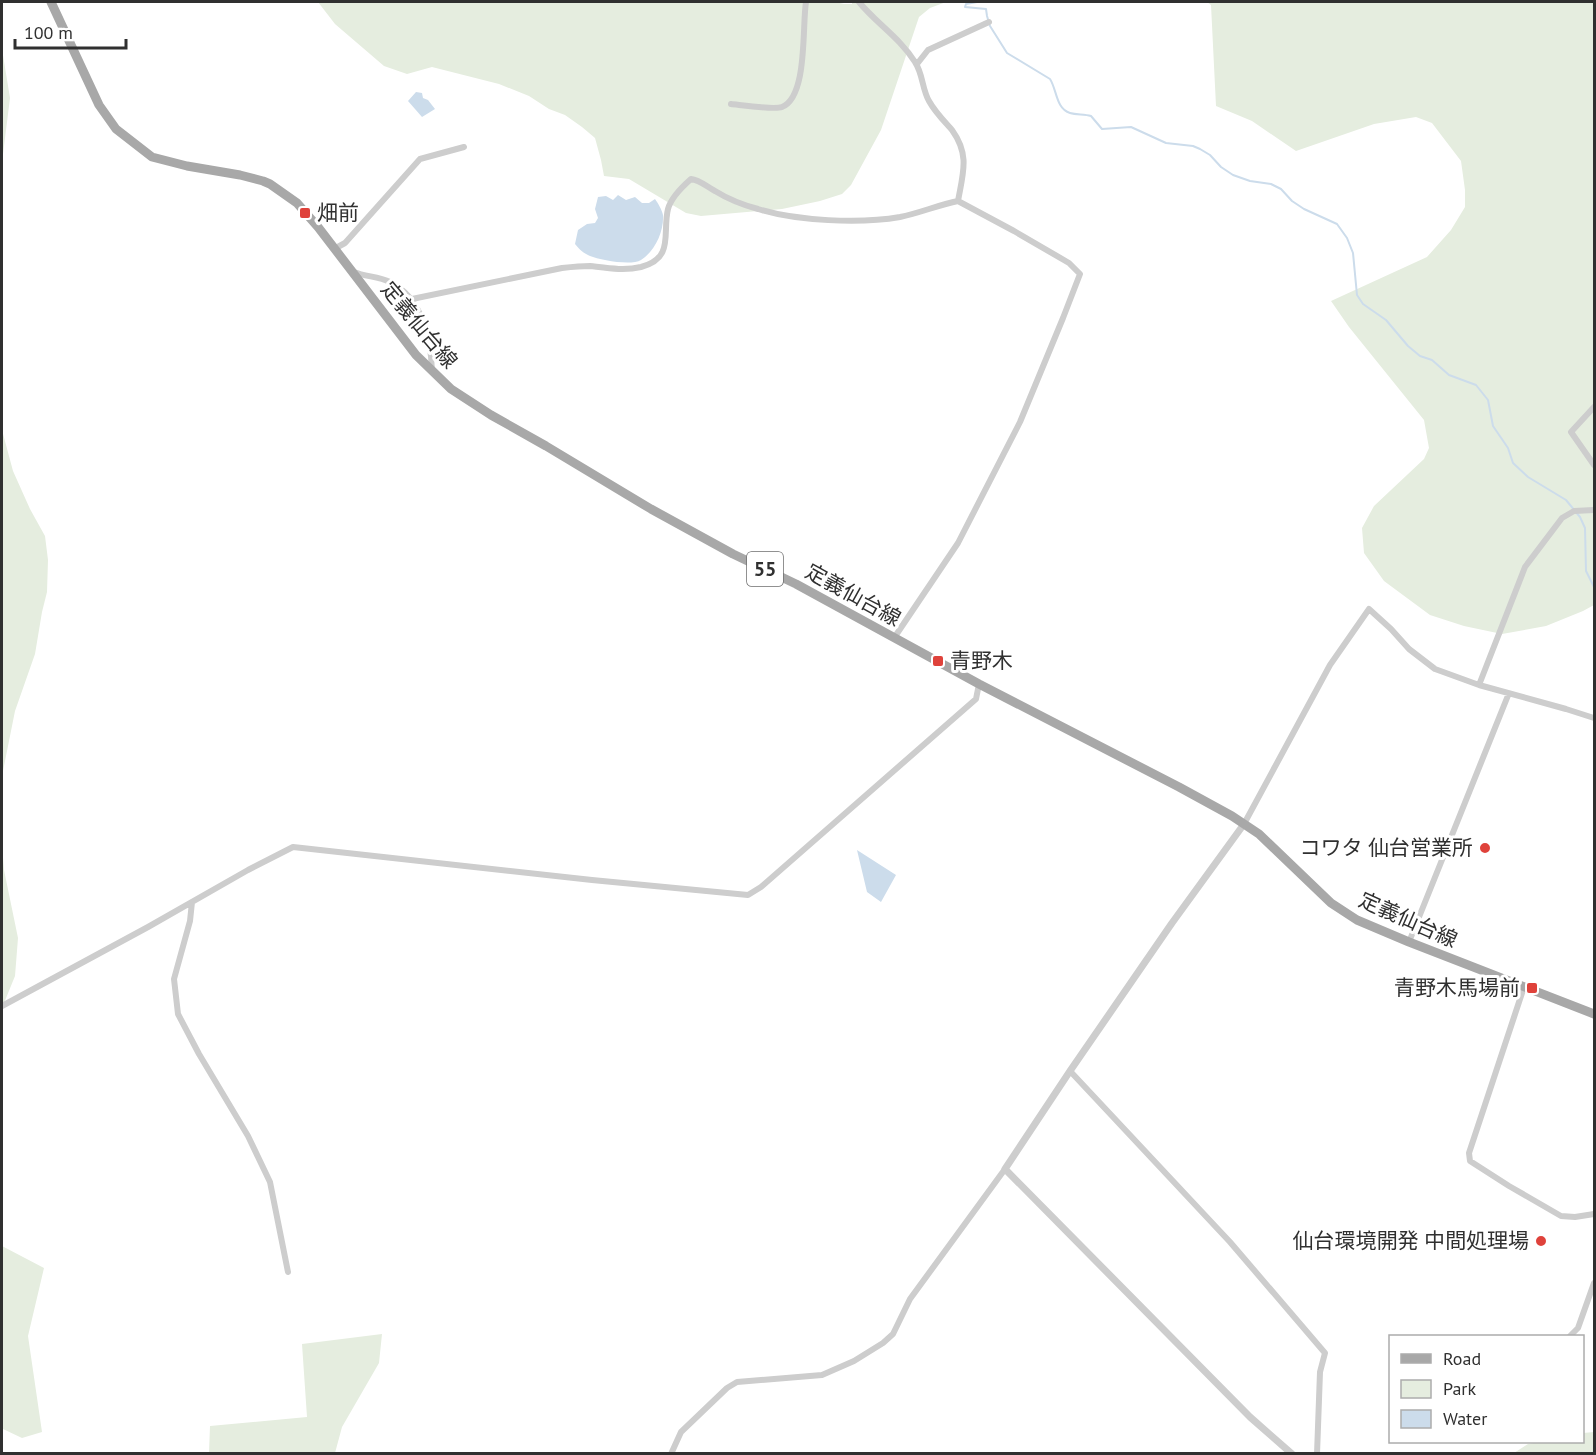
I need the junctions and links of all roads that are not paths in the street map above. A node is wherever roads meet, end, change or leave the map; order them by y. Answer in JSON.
{"nodes":[{"id":1,"x":51,"y":2,"type":"edge"},
{"id":2,"x":806,"y":2,"type":"edge"},
{"id":3,"x":859,"y":2,"type":"edge"},
{"id":4,"x":989,"y":22,"type":"dead end"},
{"id":5,"x":917,"y":64,"type":"junction"},
{"id":6,"x":731,"y":104,"type":"dead end"},
{"id":7,"x":464,"y":147,"type":"dead end"},
{"id":8,"x":958,"y":201,"type":"junction"},
{"id":9,"x":334,"y":249,"type":"junction"},
{"id":10,"x":351,"y":270,"type":"junction"},
{"id":11,"x":412,"y":298,"type":"junction"},
{"id":12,"x":432,"y":371,"type":"junction"},
{"id":13,"x":1594,"y":407,"type":"edge"},
{"id":14,"x":1594,"y":465,"type":"edge"},
{"id":15,"x":1594,"y":510,"type":"edge"},
{"id":16,"x":894,"y":638,"type":"junction"},
{"id":17,"x":979,"y":684,"type":"junction"},
{"id":18,"x":1479,"y":685,"type":"junction"},
{"id":19,"x":1509,"y":693,"type":"junction"},
{"id":20,"x":1594,"y":718,"type":"edge"},
{"id":21,"x":1244,"y":824,"type":"junction"},
{"id":22,"x":192,"y":902,"type":"junction"},
{"id":23,"x":1409,"y":942,"type":"junction"},
{"id":24,"x":1524,"y":987,"type":"junction"},
{"id":25,"x":2,"y":1006,"type":"edge"},
{"id":26,"x":1594,"y":1014,"type":"edge"},
{"id":27,"x":1070,"y":1071,"type":"junction"},
{"id":28,"x":1005,"y":1169,"type":"junction"},
{"id":29,"x":1594,"y":1214,"type":"edge"},
{"id":30,"x":288,"y":1272,"type":"dead end"},
{"id":31,"x":1594,"y":1283,"type":"edge"},
{"id":32,"x":1571,"y":1335,"type":"edge"},
{"id":33,"x":671,"y":1454,"type":"edge"},
{"id":34,"x":1292,"y":1454,"type":"edge"},
{"id":35,"x":1317,"y":1454,"type":"edge"}],
"edges":[{"from":1,"to":9,"type":"main road","name":"定義仙台線","number":"55"},
{"from":2,"to":6,"type":"street"},
{"from":3,"to":5,"type":"street"},
{"from":4,"to":5,"type":"street"},
{"from":5,"to":8,"type":"street"},
{"from":7,"to":9,"type":"street"},
{"from":8,"to":11,"type":"street"},
{"from":8,"to":16,"type":"street"},
{"from":9,"to":10,"type":"main road","name":"定義仙台線","number":"55"},
{"from":10,"to":11,"type":"street"},
{"from":10,"to":12,"type":"main road","name":"定義仙台線","number":"55"},
{"from":11,"to":12,"type":"street"},
{"from":12,"to":16,"type":"main road","name":"定義仙台線","number":"55"},
{"from":13,"to":14,"type":"street"},
{"from":15,"to":18,"type":"street"},
{"from":16,"to":17,"type":"main road","name":"定義仙台線","number":"55"},
{"from":17,"to":21,"type":"main road","name":"定義仙台線","number":"55"},
{"from":17,"to":22,"type":"street"},
{"from":18,"to":19,"type":"street"},
{"from":18,"to":21,"type":"street"},
{"from":19,"to":20,"type":"street"},
{"from":19,"to":23,"type":"street"},
{"from":21,"to":23,"type":"main road","name":"定義仙台線","number":"55"},
{"from":21,"to":27,"type":"street"},
{"from":22,"to":25,"type":"street"},
{"from":22,"to":30,"type":"street"},
{"from":23,"to":24,"type":"main road","name":"定義仙台線","number":"55"},
{"from":24,"to":26,"type":"main road","name":"定義仙台線","number":"55"},
{"from":24,"to":29,"type":"street"},
{"from":27,"to":28,"type":"street"},
{"from":27,"to":35,"type":"street"},
{"from":28,"to":33,"type":"street"},
{"from":28,"to":34,"type":"street"},
{"from":31,"to":32,"type":"street"}]}
